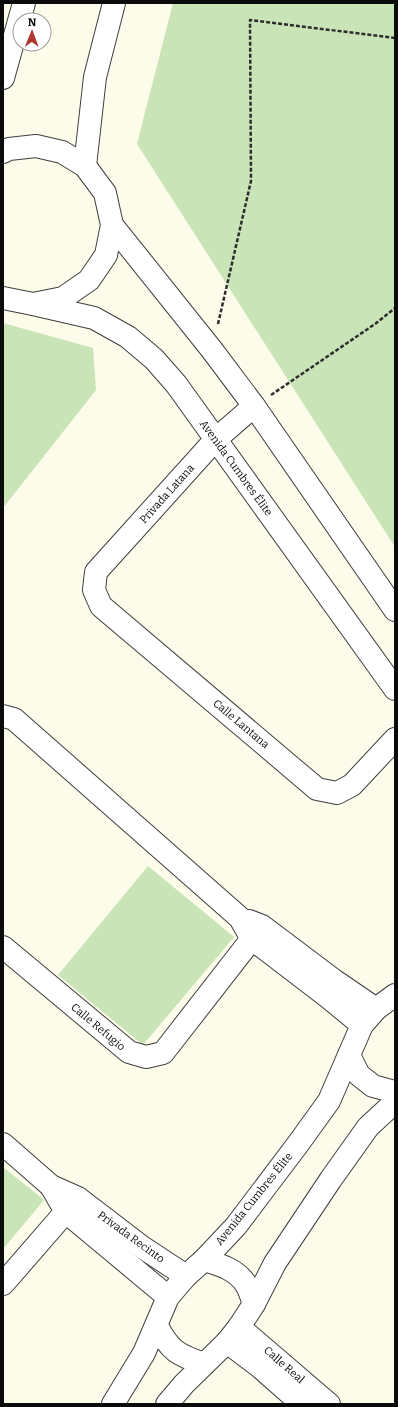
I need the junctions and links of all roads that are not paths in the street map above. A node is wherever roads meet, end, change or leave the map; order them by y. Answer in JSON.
{"nodes":[{"id":1,"x":24,"y":3,"type":"edge"},
{"id":2,"x":114,"y":3,"type":"edge"},
{"id":3,"x":3,"y":78,"type":"edge"},
{"id":4,"x":3,"y":152,"type":"edge"},
{"id":5,"x":85,"y":166,"type":"junction"},
{"id":6,"x":112,"y":225,"type":"junction"},
{"id":7,"x":3,"y":298,"type":"edge"},
{"id":8,"x":33,"y":304,"type":"junction"},
{"id":9,"x":254,"y":406,"type":"junction"},
{"id":10,"x":216,"y":439,"type":"junction"},
{"id":11,"x":94,"y":590,"type":"joint"},
{"id":12,"x":395,"y":610,"type":"edge"},
{"id":13,"x":395,"y":689,"type":"edge"},
{"id":14,"x":3,"y":716,"type":"edge"},
{"id":15,"x":395,"y":739,"type":"edge"},
{"id":16,"x":257,"y":933,"type":"junction"},
{"id":17,"x":3,"y":947,"type":"edge"},
{"id":18,"x":395,"y":995,"type":"edge"},
{"id":19,"x":369,"y":1017,"type":"junction"},
{"id":20,"x":349,"y":1055,"type":"junction"},
{"id":21,"x":395,"y":1092,"type":"edge"},
{"id":22,"x":395,"y":1102,"type":"edge"},
{"id":23,"x":3,"y":1144,"type":"edge"},
{"id":24,"x":72,"y":1205,"type":"junction"},
{"id":25,"x":204,"y":1260,"type":"junction"},
{"id":26,"x":186,"y":1276,"type":"junction"},
{"id":27,"x":3,"y":1284,"type":"edge"},
{"id":28,"x":168,"y":1297,"type":"junction"},
{"id":29,"x":254,"y":1304,"type":"junction"},
{"id":30,"x":157,"y":1326,"type":"junction"},
{"id":31,"x":233,"y":1335,"type":"junction"},
{"id":32,"x":204,"y":1364,"type":"junction"},
{"id":33,"x":113,"y":1404,"type":"edge"},
{"id":34,"x":167,"y":1404,"type":"edge"},
{"id":35,"x":302,"y":1404,"type":"edge"},
{"id":36,"x":329,"y":1404,"type":"edge"}],
"edges":[{"from":1,"to":3,"type":"street"},
{"from":2,"to":5,"type":"street"},
{"from":4,"to":5,"type":"street"},
{"from":5,"to":6,"type":"street"},
{"from":6,"to":8,"type":"street"},
{"from":6,"to":9,"type":"street"},
{"from":7,"to":8,"type":"street","name":"Avenida Cumbres Élite"},
{"from":8,"to":10,"type":"street","name":"Avenida Cumbres Élite"},
{"from":9,"to":10,"type":"street","name":"Privada Latana"},
{"from":9,"to":12,"type":"street"},
{"from":10,"to":11,"type":"street","name":"Privada Latana"},
{"from":10,"to":13,"type":"street","name":"Avenida Cumbres Élite"},
{"from":11,"to":15,"type":"street","name":"Calle Lantana"},
{"from":14,"to":16,"type":"street"},
{"from":16,"to":17,"type":"street","name":"Calle Refugio"},
{"from":16,"to":19,"type":"street"},
{"from":18,"to":19,"type":"street"},
{"from":19,"to":20,"type":"street","name":"Avenida Cumbres Élite"},
{"from":20,"to":21,"type":"street"},
{"from":20,"to":25,"type":"street","name":"Avenida Cumbres Élite"},
{"from":22,"to":29,"type":"street"},
{"from":23,"to":24,"type":"street","name":"Privada Recinto"},
{"from":24,"to":26,"type":"street","name":"Privada Recinto"},
{"from":24,"to":27,"type":"street"},
{"from":24,"to":28,"type":"street","name":"Privada Recinto"},
{"from":25,"to":26,"type":"street","name":"Avenida Cumbres Élite"},
{"from":25,"to":29,"type":"street"},
{"from":26,"to":28,"type":"street","name":"Avenida Cumbres Élite"},
{"from":28,"to":30,"type":"street","name":"Avenida Cumbres Élite"},
{"from":29,"to":31,"type":"street"},
{"from":30,"to":32,"type":"street"},
{"from":30,"to":33,"type":"street","name":"Avenida Cumbres Élite"},
{"from":31,"to":32,"type":"street"},
{"from":31,"to":35,"type":"street","name":"Calle Real"},
{"from":31,"to":36,"type":"street","name":"Calle Real"},
{"from":32,"to":34,"type":"street"}]}
